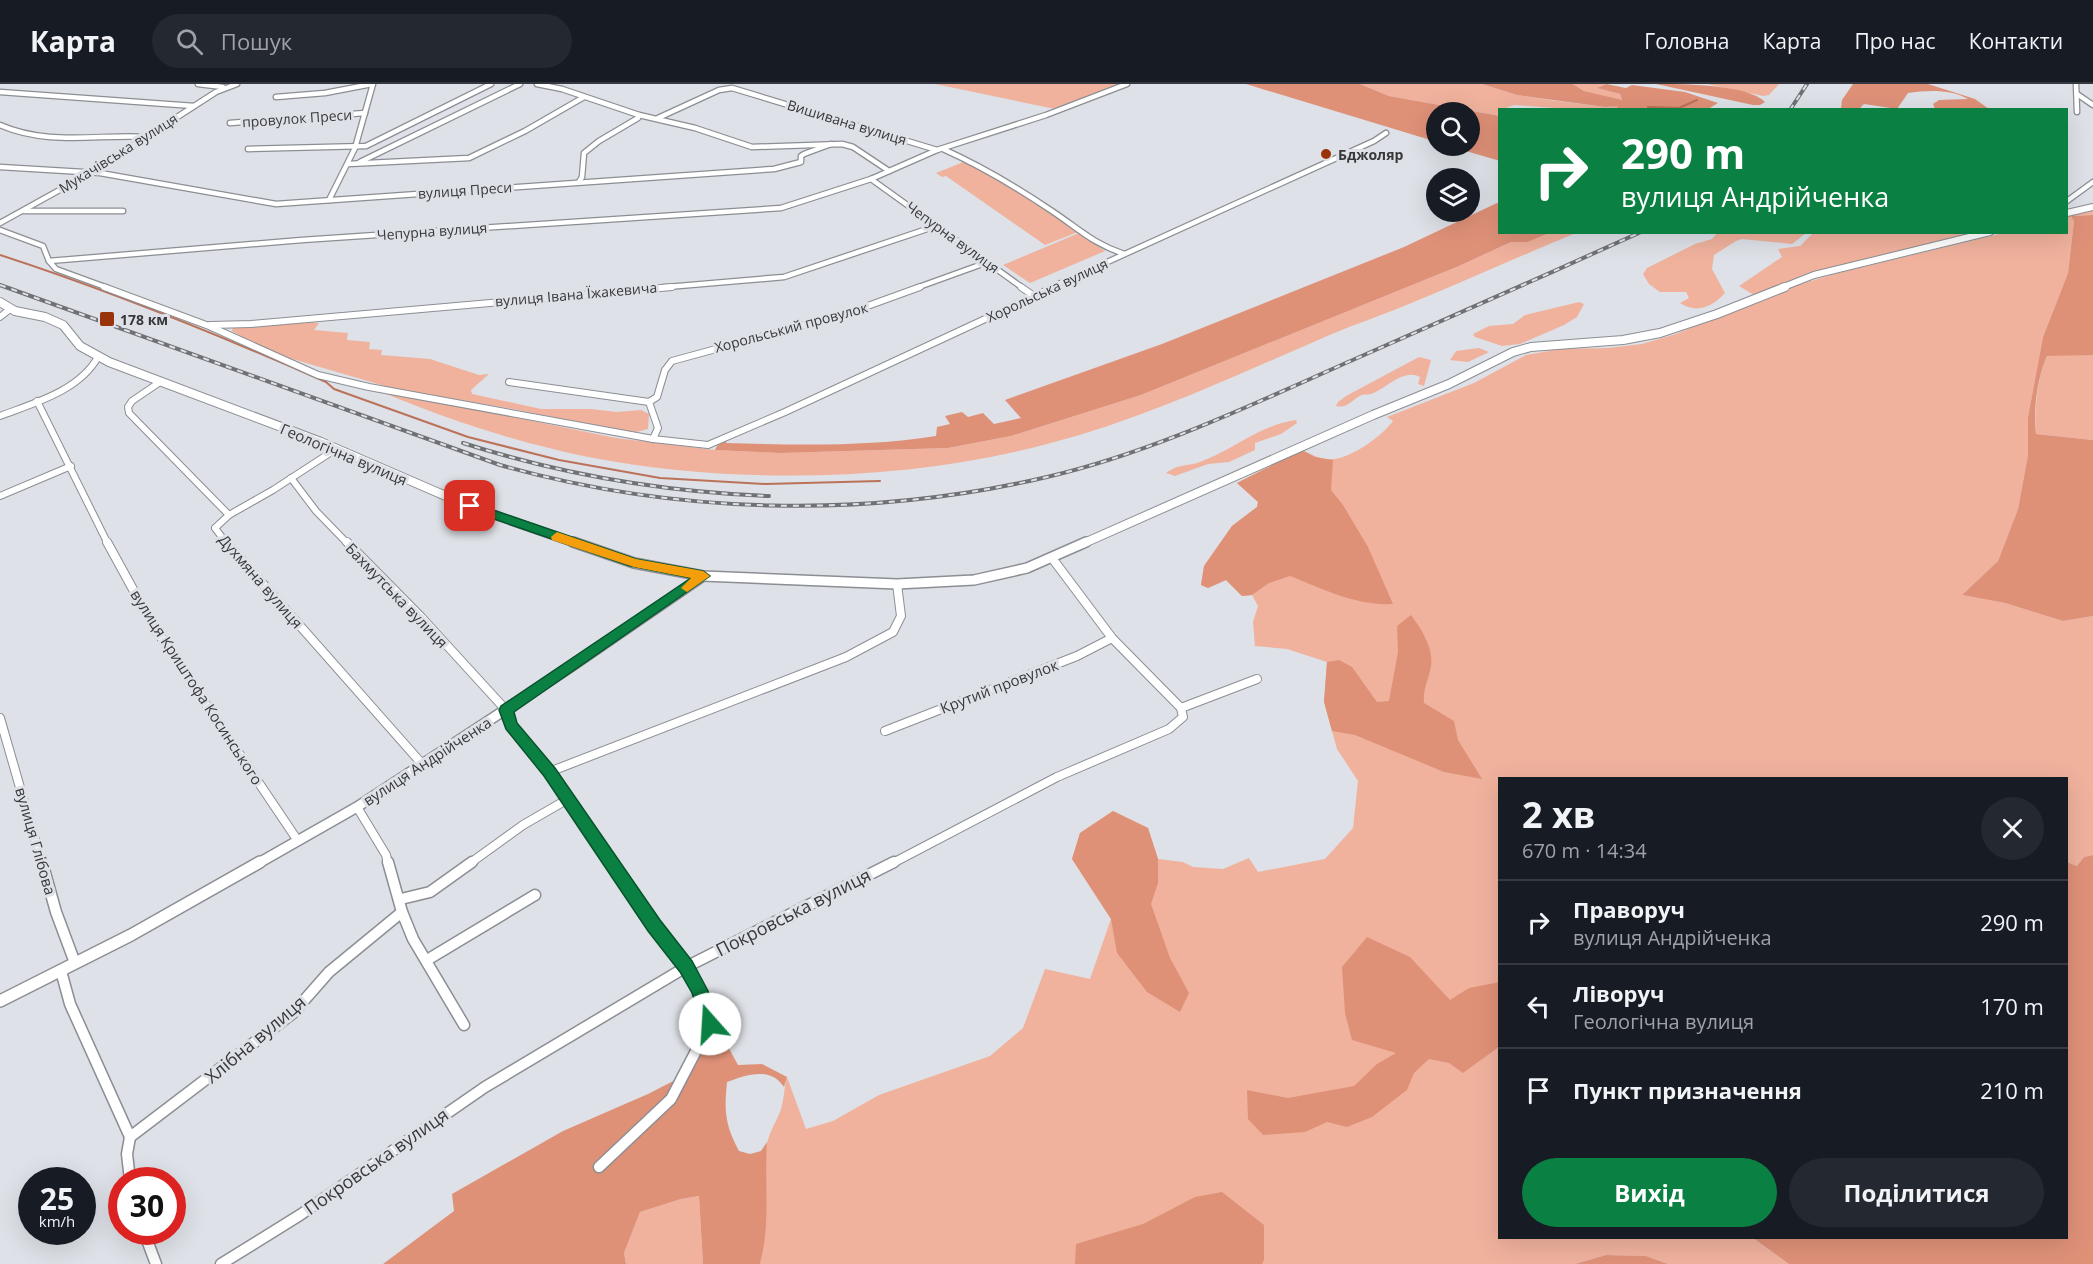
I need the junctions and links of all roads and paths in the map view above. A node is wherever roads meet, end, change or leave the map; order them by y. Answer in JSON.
{"nodes":[{"id":1,"x":198,"y":84,"type":"edge"},
{"id":2,"x":237,"y":84,"type":"edge"},
{"id":3,"x":373,"y":84,"type":"edge"},
{"id":4,"x":490,"y":84,"type":"edge"},
{"id":5,"x":520,"y":84,"type":"edge"},
{"id":6,"x":537,"y":84,"type":"edge"},
{"id":7,"x":1127,"y":84,"type":"edge"},
{"id":8,"x":2076,"y":84,"type":"edge"},
{"id":9,"x":224,"y":88,"type":"junction"},
{"id":10,"x":0,"y":92,"type":"edge"},
{"id":11,"x":2077,"y":94,"type":"junction"},
{"id":12,"x":276,"y":97,"type":"dead end"},
{"id":13,"x":584,"y":97,"type":"junction"},
{"id":14,"x":2093,"y":105,"type":"edge"},
{"id":15,"x":194,"y":106,"type":"junction"},
{"id":16,"x":2077,"y":112,"type":"dead end"},
{"id":17,"x":365,"y":113,"type":"junction"},
{"id":18,"x":639,"y":115,"type":"junction"},
{"id":19,"x":656,"y":119,"type":"junction"},
{"id":20,"x":230,"y":123,"type":"dead end"},
{"id":21,"x":0,"y":125,"type":"edge"},
{"id":22,"x":1386,"y":133,"type":"dead end"},
{"id":23,"x":148,"y":136,"type":"junction"},
{"id":24,"x":831,"y":144,"type":"junction"},
{"id":25,"x":355,"y":148,"type":"junction"},
{"id":26,"x":248,"y":149,"type":"dead end"},
{"id":27,"x":940,"y":149,"type":"junction"},
{"id":28,"x":348,"y":164,"type":"junction"},
{"id":29,"x":357,"y":164,"type":"junction"},
{"id":30,"x":0,"y":166,"type":"edge"},
{"id":31,"x":889,"y":171,"type":"junction"},
{"id":32,"x":92,"y":172,"type":"junction"},
{"id":33,"x":872,"y":179,"type":"junction"},
{"id":34,"x":579,"y":182,"type":"junction"},
{"id":35,"x":2093,"y":182,"type":"edge"},
{"id":36,"x":329,"y":200,"type":"junction"},
{"id":37,"x":2068,"y":200,"type":"edge"},
{"id":38,"x":2093,"y":207,"type":"edge"},
{"id":39,"x":22,"y":211,"type":"junction"},
{"id":40,"x":123,"y":211,"type":"dead end"},
{"id":41,"x":2068,"y":213,"type":"edge"},
{"id":42,"x":0,"y":223,"type":"edge"},
{"id":43,"x":936,"y":226,"type":"junction"},
{"id":44,"x":0,"y":230,"type":"edge"},
{"id":45,"x":1982,"y":234,"type":"edge"},
{"id":46,"x":1124,"y":254,"type":"junction"},
{"id":47,"x":49,"y":261,"type":"junction"},
{"id":48,"x":988,"y":262,"type":"junction"},
{"id":49,"x":1034,"y":296,"type":"junction"},
{"id":50,"x":0,"y":302,"type":"edge"},
{"id":51,"x":10,"y":309,"type":"junction"},
{"id":52,"x":0,"y":317,"type":"edge"},
{"id":53,"x":209,"y":326,"type":"junction"},
{"id":54,"x":98,"y":357,"type":"junction"},
{"id":55,"x":159,"y":382,"type":"junction"},
{"id":56,"x":510,"y":382,"type":"dead end"},
{"id":57,"x":37,"y":401,"type":"junction"},
{"id":58,"x":650,"y":402,"type":"junction"},
{"id":59,"x":0,"y":416,"type":"edge"},
{"id":60,"x":653,"y":439,"type":"junction"},
{"id":61,"x":336,"y":449,"type":"junction"},
{"id":62,"x":71,"y":466,"type":"junction"},
{"id":63,"x":291,"y":478,"type":"junction"},
{"id":64,"x":0,"y":496,"type":"edge"},
{"id":65,"x":229,"y":515,"type":"junction"},
{"id":66,"x":1052,"y":558,"type":"junction"},
{"id":67,"x":703,"y":576,"type":"junction"},
{"id":68,"x":897,"y":584,"type":"junction"},
{"id":69,"x":1112,"y":638,"type":"junction"},
{"id":70,"x":1257,"y":678,"type":"dead end"},
{"id":71,"x":1181,"y":708,"type":"junction"},
{"id":72,"x":506,"y":710,"type":"junction"},
{"id":73,"x":0,"y":718,"type":"edge"},
{"id":74,"x":885,"y":731,"type":"dead end"},
{"id":75,"x":423,"y":765,"type":"junction"},
{"id":76,"x":549,"y":772,"type":"junction"},
{"id":77,"x":568,"y":799,"type":"junction"},
{"id":78,"x":357,"y":807,"type":"junction"},
{"id":79,"x":298,"y":841,"type":"junction"},
{"id":80,"x":535,"y":895,"type":"dead end"},
{"id":81,"x":400,"y":899,"type":"junction"},
{"id":82,"x":402,"y":912,"type":"junction"},
{"id":83,"x":427,"y":960,"type":"junction"},
{"id":84,"x":75,"y":963,"type":"junction"},
{"id":85,"x":686,"y":967,"type":"junction"},
{"id":86,"x":61,"y":971,"type":"junction"},
{"id":87,"x":0,"y":1001,"type":"edge"},
{"id":88,"x":464,"y":1025,"type":"dead end"},
{"id":89,"x":130,"y":1137,"type":"junction"},
{"id":90,"x":129,"y":1167,"type":"edge"},
{"id":91,"x":599,"y":1167,"type":"dead end"},
{"id":92,"x":149,"y":1245,"type":"edge"},
{"id":93,"x":156,"y":1264,"type":"edge"},
{"id":94,"x":220,"y":1264,"type":"edge"}],
"edges":[{"from":1,"to":9,"type":"street"},
{"from":2,"to":9,"type":"street","name":"Мукачівська вулиця"},
{"from":3,"to":12,"type":"street","name":"провулок Преси"},
{"from":3,"to":17,"type":"street","name":"провулок Преси"},
{"from":4,"to":25,"type":"street"},
{"from":5,"to":29,"type":"street"},
{"from":6,"to":13,"type":"street"},
{"from":7,"to":27,"type":"street","name":"Чепурна вулиця"},
{"from":8,"to":11,"type":"street"},
{"from":9,"to":15,"type":"street","name":"Мукачівська вулиця"},
{"from":10,"to":15,"type":"street"},
{"from":11,"to":14,"type":"street"},
{"from":11,"to":16,"type":"street"},
{"from":13,"to":18,"type":"street"},
{"from":13,"to":29,"type":"street"},
{"from":15,"to":23,"type":"street","name":"Мукачівська вулиця"},
{"from":17,"to":20,"type":"street","name":"провулок Преси"},
{"from":17,"to":25,"type":"street","name":"провулок Преси"},
{"from":18,"to":19,"type":"street"},
{"from":18,"to":34,"type":"street"},
{"from":19,"to":24,"type":"street"},
{"from":19,"to":27,"type":"street","name":"Вишивана вулиця"},
{"from":21,"to":23,"type":"street"},
{"from":22,"to":46,"type":"street","name":"Хорольська вулиця"},
{"from":23,"to":32,"type":"street","name":"Мукачівська вулиця"},
{"from":24,"to":31,"type":"street"},
{"from":24,"to":34,"type":"street","name":"вулиця Преси"},
{"from":25,"to":26,"type":"street","name":"провулок Преси"},
{"from":25,"to":28,"type":"street","name":"провулок Преси"},
{"from":27,"to":31,"type":"street","name":"Чепурна вулиця"},
{"from":27,"to":46,"type":"street","name":"Вишивана вулиця"},
{"from":28,"to":29,"type":"street"},
{"from":28,"to":36,"type":"street","name":"провулок Преси"},
{"from":30,"to":32,"type":"street","name":"вулиця Преси"},
{"from":31,"to":33,"type":"street","name":"Чепурна вулиця"},
{"from":32,"to":36,"type":"street","name":"вулиця Преси"},
{"from":32,"to":39,"type":"street","name":"Мукачівська вулиця"},
{"from":33,"to":43,"type":"street","name":"Чепурна вулиця"},
{"from":33,"to":47,"type":"street","name":"Чепурна вулиця"},
{"from":34,"to":36,"type":"street","name":"вулиця Преси"},
{"from":35,"to":37,"type":"street"},
{"from":38,"to":41,"type":"street"},
{"from":39,"to":40,"type":"street"},
{"from":39,"to":42,"type":"street","name":"Мукачівська вулиця"},
{"from":43,"to":48,"type":"street","name":"Чепурна вулиця"},
{"from":43,"to":53,"type":"street","name":"вулиця Івана Їжакевича"},
{"from":44,"to":47,"type":"street"},
{"from":45,"to":66,"type":"street"},
{"from":46,"to":49,"type":"street","name":"Хорольська вулиця"},
{"from":47,"to":53,"type":"street"},
{"from":48,"to":49,"type":"street","name":"Чепурна вулиця"},
{"from":48,"to":58,"type":"street","name":"Хорольський провулок"},
{"from":49,"to":60,"type":"street","name":"Хорольська вулиця"},
{"from":50,"to":51,"type":"street","name":"Геологічна вулиця"},
{"from":51,"to":52,"type":"street"},
{"from":51,"to":54,"type":"street","name":"Геологічна вулиця"},
{"from":53,"to":60,"type":"street"},
{"from":54,"to":55,"type":"street","name":"Геологічна вулиця"},
{"from":54,"to":57,"type":"street"},
{"from":55,"to":61,"type":"street","name":"Геологічна вулиця"},
{"from":55,"to":65,"type":"street","name":"Духмяна вулиця"},
{"from":56,"to":58,"type":"street"},
{"from":57,"to":59,"type":"street"},
{"from":57,"to":62,"type":"street","name":"вулиця Криштофа Косинського"},
{"from":58,"to":60,"type":"street"},
{"from":61,"to":63,"type":"street"},
{"from":61,"to":67,"type":"street","name":"Геологічна вулиця"},
{"from":62,"to":64,"type":"street"},
{"from":62,"to":79,"type":"street","name":"вулиця Криштофа Косинського"},
{"from":63,"to":65,"type":"street"},
{"from":63,"to":72,"type":"street","name":"Бахмутська вулиця"},
{"from":65,"to":75,"type":"street","name":"Духмяна вулиця"},
{"from":66,"to":68,"type":"street"},
{"from":66,"to":69,"type":"street"},
{"from":67,"to":68,"type":"street"},
{"from":67,"to":72,"type":"street","name":"вулиця Андрійченка"},
{"from":68,"to":76,"type":"street"},
{"from":69,"to":71,"type":"street"},
{"from":69,"to":74,"type":"street","name":"Крутий провулок"},
{"from":70,"to":71,"type":"street"},
{"from":71,"to":85,"type":"street","name":"Покровська вулиця"},
{"from":72,"to":75,"type":"street","name":"вулиця Андрійченка"},
{"from":72,"to":76,"type":"street","name":"Бахмутська вулиця"},
{"from":73,"to":84,"type":"street","name":"вулиця Глібова"},
{"from":75,"to":78,"type":"street","name":"вулиця Андрійченка"},
{"from":76,"to":77,"type":"street","name":"Бахмутська вулиця"},
{"from":77,"to":81,"type":"street"},
{"from":77,"to":85,"type":"street","name":"Бахмутська вулиця"},
{"from":78,"to":79,"type":"street","name":"вулиця Андрійченка"},
{"from":78,"to":81,"type":"street"},
{"from":79,"to":84,"type":"street","name":"вулиця Андрійченка"},
{"from":80,"to":83,"type":"street"},
{"from":81,"to":82,"type":"street"},
{"from":82,"to":83,"type":"street"},
{"from":82,"to":89,"type":"street","name":"Хлібна вулиця"},
{"from":83,"to":88,"type":"street"},
{"from":84,"to":86,"type":"street","name":"вулиця Андрійченка"},
{"from":85,"to":91,"type":"street","name":"Бахмутська вулиця"},
{"from":85,"to":94,"type":"street","name":"Покровська вулиця"},
{"from":86,"to":87,"type":"street","name":"вулиця Андрійченка"},
{"from":86,"to":89,"type":"street"},
{"from":89,"to":90,"type":"street"},
{"from":92,"to":93,"type":"street"}]}
